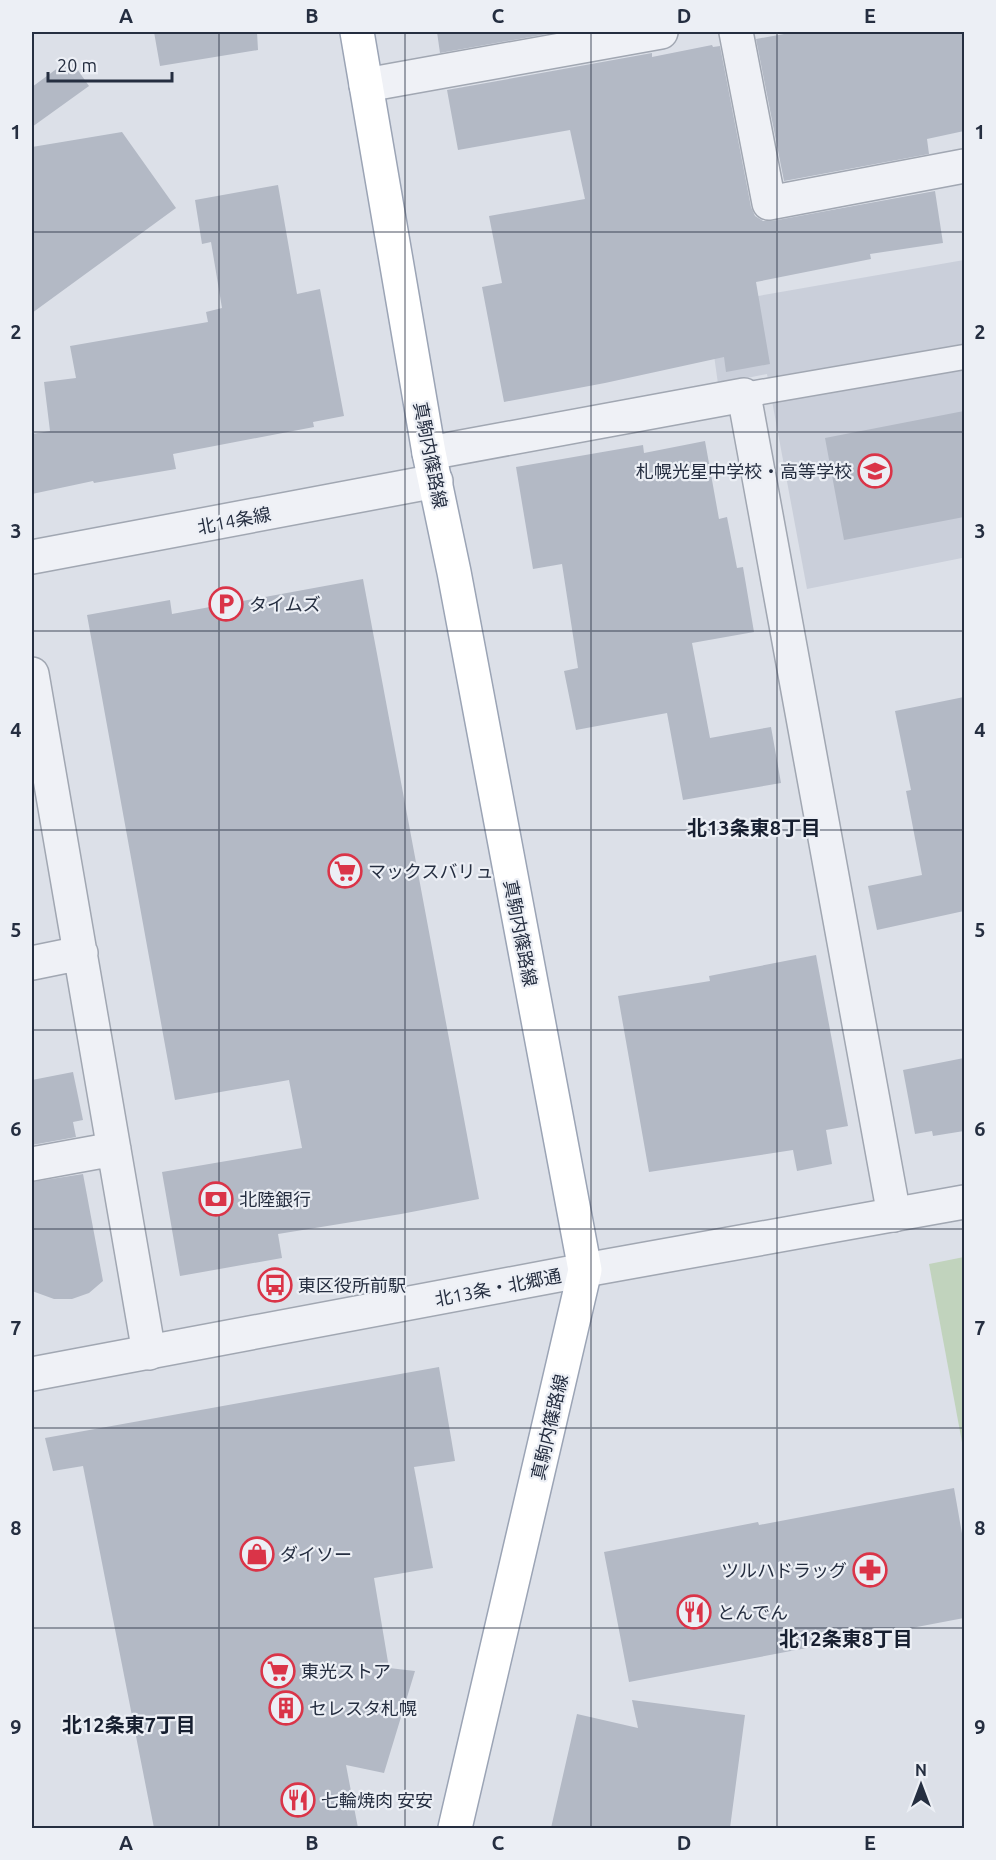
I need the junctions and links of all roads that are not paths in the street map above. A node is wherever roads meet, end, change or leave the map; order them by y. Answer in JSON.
{"nodes":[{"id":1,"x":357,"y":32,"type":"edge"},
{"id":2,"x":661,"y":32,"type":"edge"},
{"id":3,"x":736,"y":32,"type":"edge"},
{"id":4,"x":366,"y":85,"type":"junction"},
{"id":5,"x":964,"y":166,"type":"edge"},
{"id":6,"x":964,"y":357,"type":"edge"},
{"id":7,"x":744,"y":395,"type":"junction"},
{"id":8,"x":432,"y":467,"type":"junction"},
{"id":9,"x":32,"y":557,"type":"edge"},
{"id":10,"x":32,"y":674,"type":"edge"},
{"id":11,"x":40,"y":771,"type":"edge"},
{"id":12,"x":81,"y":953,"type":"junction"},
{"id":13,"x":32,"y":963,"type":"edge"},
{"id":14,"x":114,"y":1149,"type":"junction"},
{"id":15,"x":32,"y":1164,"type":"edge"},
{"id":16,"x":964,"y":1203,"type":"edge"},
{"id":17,"x":894,"y":1215,"type":"junction"},
{"id":18,"x":585,"y":1270,"type":"junction"},
{"id":19,"x":149,"y":1353,"type":"junction"},
{"id":20,"x":32,"y":1374,"type":"edge"},
{"id":21,"x":455,"y":1828,"type":"edge"}],
"edges":[{"from":1,"to":4,"type":"main road","name":"真駒内篠路線"},
{"from":2,"to":4,"type":"street"},
{"from":3,"to":5,"type":"street"},
{"from":4,"to":8,"type":"main road","name":"真駒内篠路線"},
{"from":6,"to":7,"type":"lane"},
{"from":7,"to":8,"type":"street","name":"北14条線"},
{"from":7,"to":17,"type":"street"},
{"from":8,"to":9,"type":"street","name":"北14条線"},
{"from":8,"to":18,"type":"main road","name":"真駒内篠路線"},
{"from":10,"to":11,"type":"street"},
{"from":11,"to":12,"type":"street"},
{"from":12,"to":13,"type":"street"},
{"from":12,"to":14,"type":"street"},
{"from":14,"to":15,"type":"street"},
{"from":14,"to":19,"type":"street"},
{"from":16,"to":17,"type":"street","name":"北13条・北郷通"},
{"from":17,"to":18,"type":"street","name":"北13条・北郷通"},
{"from":18,"to":19,"type":"street","name":"北13条・北郷通"},
{"from":18,"to":21,"type":"main road","name":"真駒内篠路線"},
{"from":19,"to":20,"type":"street","name":"北13条・北郷通"}]}
